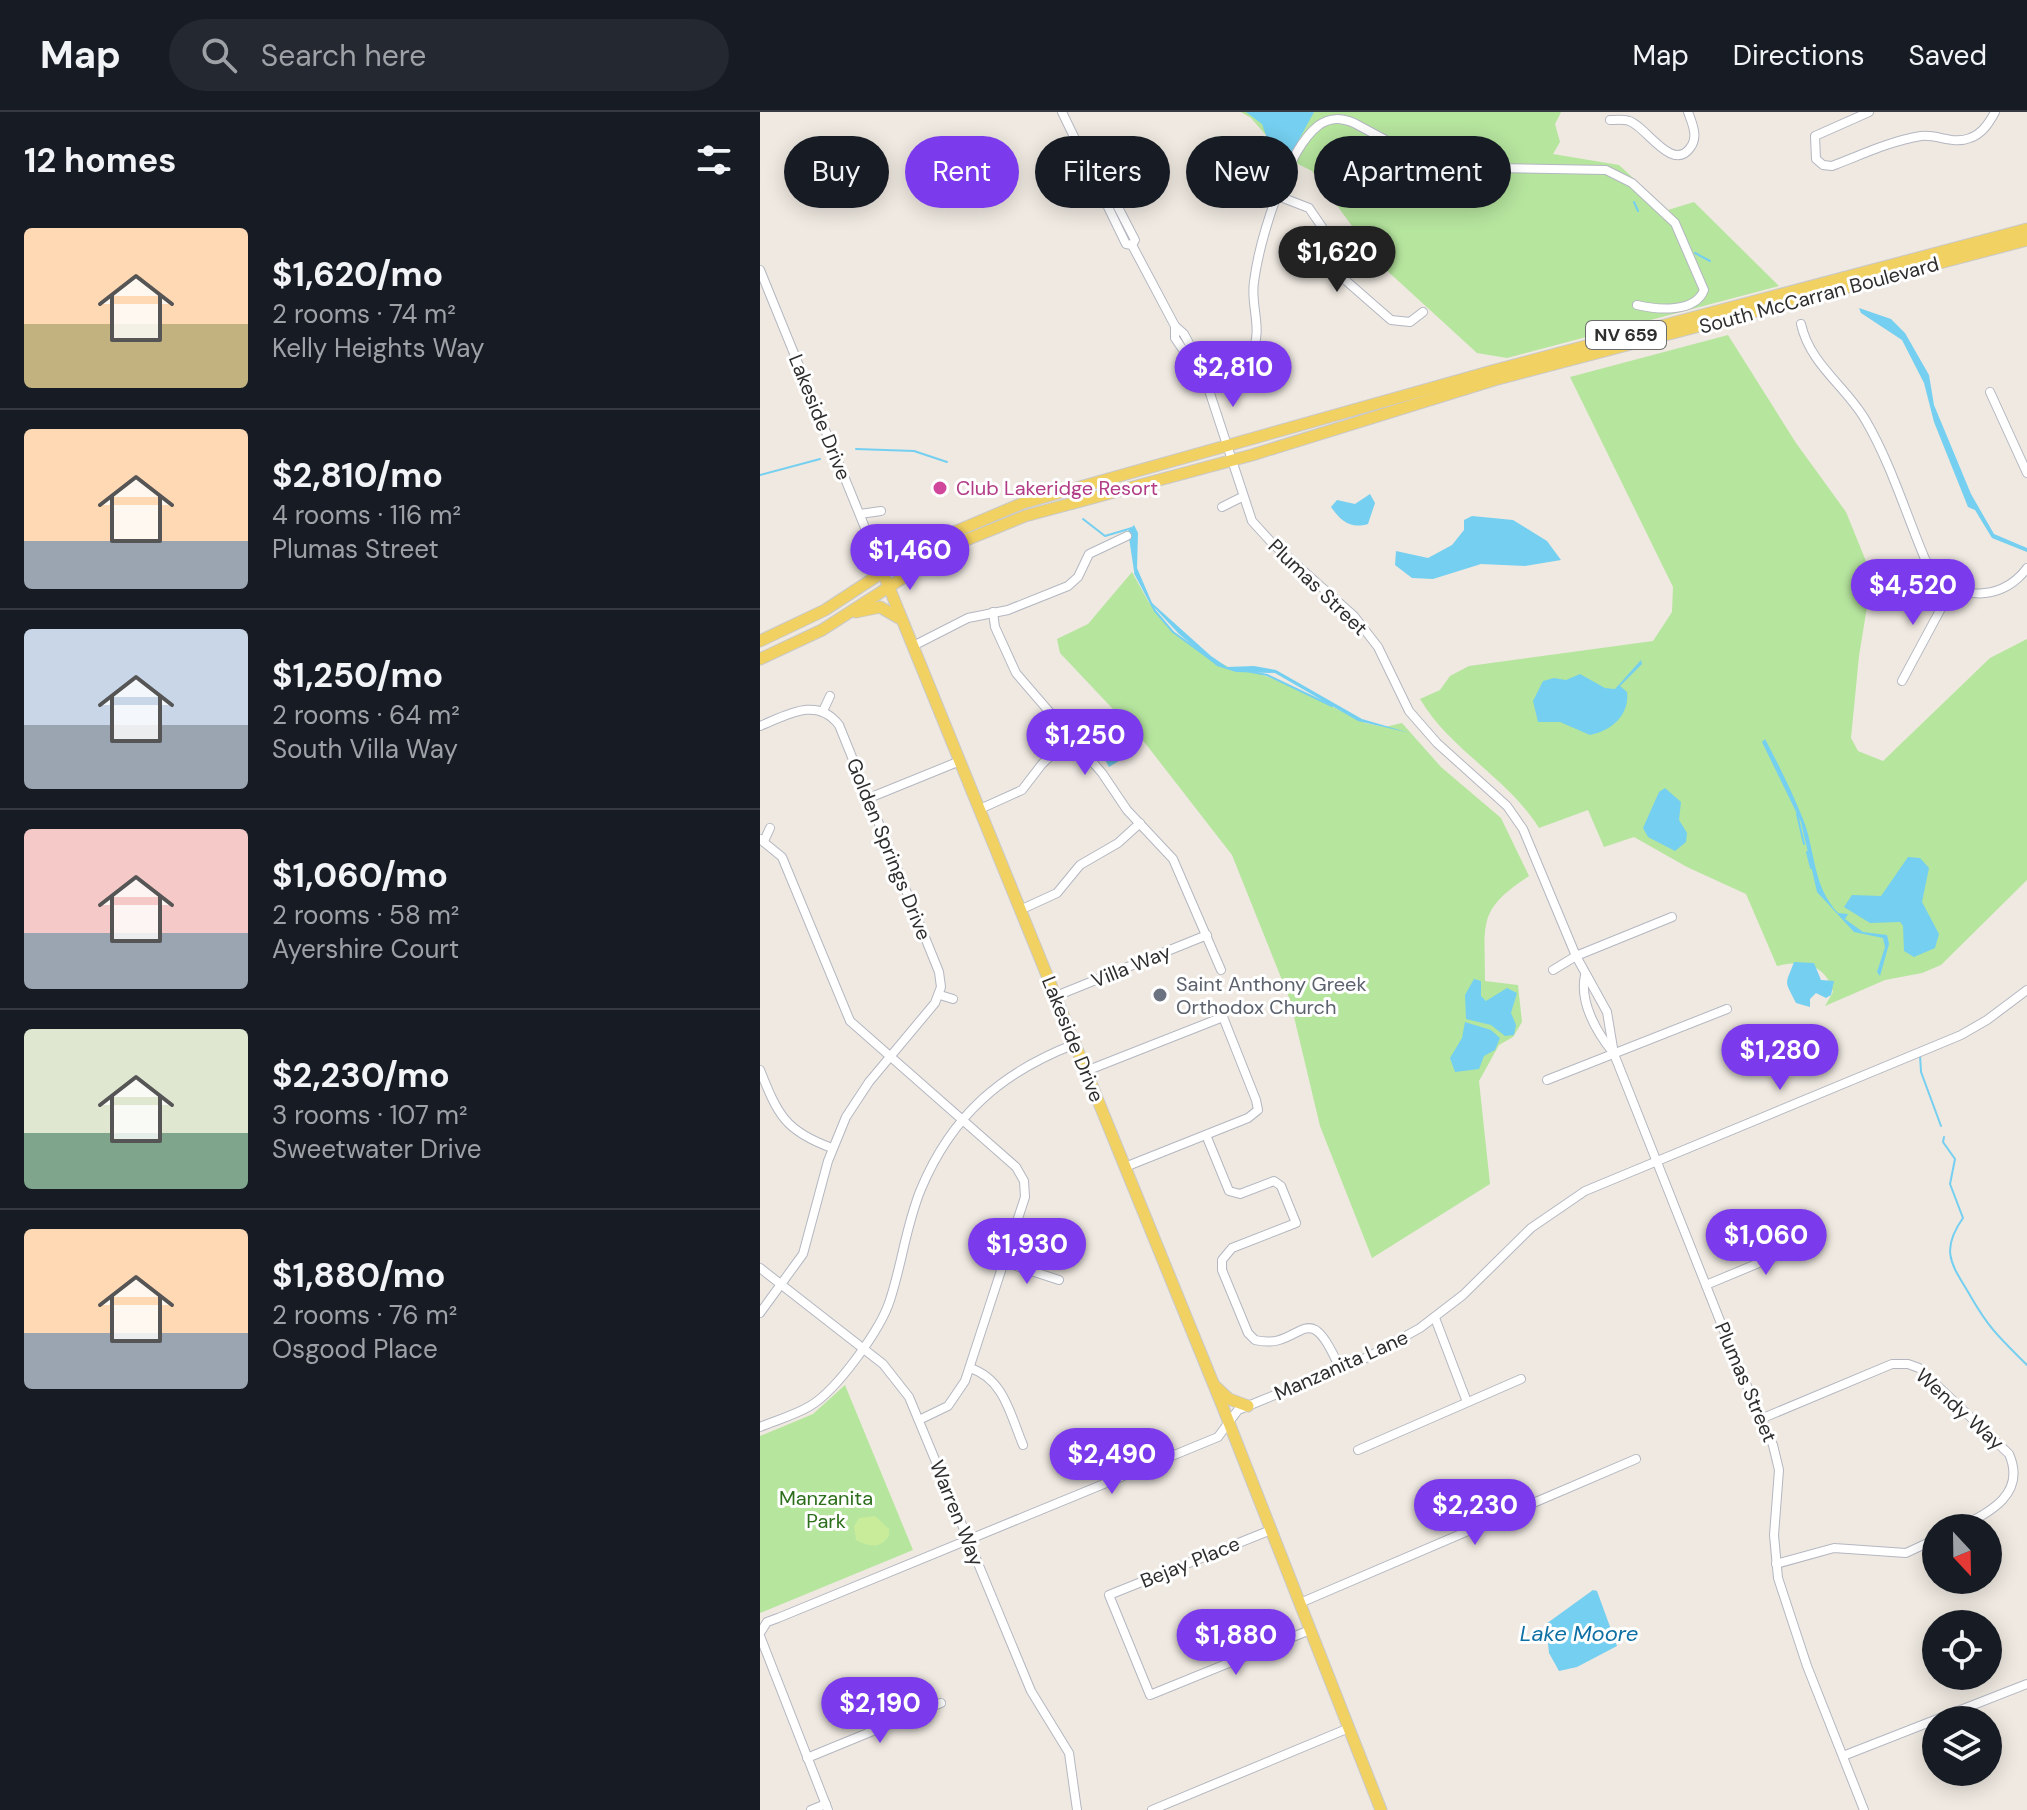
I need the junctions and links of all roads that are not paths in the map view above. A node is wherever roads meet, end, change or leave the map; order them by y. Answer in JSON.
{"nodes":[{"id":1,"x":1062,"y":112,"type":"edge"},
{"id":2,"x":1688,"y":112,"type":"edge"},
{"id":3,"x":1869,"y":112,"type":"edge"},
{"id":4,"x":1995,"y":112,"type":"edge"},
{"id":5,"x":1610,"y":120,"type":"dead end"},
{"id":6,"x":1298,"y":153,"type":"edge"},
{"id":7,"x":1298,"y":204,"type":"edge"},
{"id":8,"x":1275,"y":208,"type":"edge"},
{"id":9,"x":2027,"y":229,"type":"edge"},
{"id":10,"x":2027,"y":240,"type":"edge"},
{"id":11,"x":760,"y":270,"type":"edge"},
{"id":12,"x":1637,"y":305,"type":"dead end"},
{"id":13,"x":1423,"y":312,"type":"dead end"},
{"id":14,"x":1801,"y":324,"type":"dead end"},
{"id":15,"x":1205,"y":382,"type":"junction"},
{"id":16,"x":1990,"y":392,"type":"dead end"},
{"id":17,"x":1227,"y":447,"type":"junction"},
{"id":18,"x":1231,"y":461,"type":"junction"},
{"id":19,"x":2027,"y":473,"type":"edge"},
{"id":20,"x":1098,"y":482,"type":"junction"},
{"id":21,"x":1242,"y":497,"type":"junction"},
{"id":22,"x":1222,"y":507,"type":"dead end"},
{"id":23,"x":881,"y":511,"type":"dead end"},
{"id":24,"x":860,"y":514,"type":"junction"},
{"id":25,"x":1025,"y":516,"type":"junction"},
{"id":26,"x":867,"y":532,"type":"junction"},
{"id":27,"x":1127,"y":536,"type":"dead end"},
{"id":28,"x":917,"y":550,"type":"junction"},
{"id":29,"x":2027,"y":568,"type":"edge"},
{"id":30,"x":883,"y":572,"type":"junction"},
{"id":31,"x":888,"y":585,"type":"junction"},
{"id":32,"x":1952,"y":588,"type":"junction"},
{"id":33,"x":993,"y":612,"type":"junction"},
{"id":34,"x":842,"y":617,"type":"junction"},
{"id":35,"x":904,"y":625,"type":"junction"},
{"id":36,"x":760,"y":641,"type":"edge"},
{"id":37,"x":913,"y":646,"type":"junction"},
{"id":38,"x":760,"y":659,"type":"edge"},
{"id":39,"x":1902,"y":681,"type":"dead end"},
{"id":40,"x":830,"y":696,"type":"dead end"},
{"id":41,"x":823,"y":711,"type":"junction"},
{"id":42,"x":760,"y":726,"type":"edge"},
{"id":43,"x":1071,"y":737,"type":"junction"},
{"id":44,"x":960,"y":761,"type":"junction"},
{"id":45,"x":869,"y":798,"type":"junction"},
{"id":46,"x":980,"y":809,"type":"junction"},
{"id":47,"x":1140,"y":823,"type":"junction"},
{"id":48,"x":770,"y":828,"type":"dead end"},
{"id":49,"x":762,"y":840,"type":"edge"},
{"id":50,"x":1020,"y":910,"type":"junction"},
{"id":51,"x":1672,"y":917,"type":"dead end"},
{"id":52,"x":1207,"y":935,"type":"junction"},
{"id":53,"x":1576,"y":956,"type":"junction"},
{"id":54,"x":1221,"y":970,"type":"dead end"},
{"id":55,"x":1553,"y":970,"type":"dead end"},
{"id":56,"x":1585,"y":975,"type":"junction"},
{"id":57,"x":2027,"y":990,"type":"edge"},
{"id":58,"x":940,"y":995,"type":"junction"},
{"id":59,"x":1056,"y":996,"type":"junction"},
{"id":60,"x":953,"y":999,"type":"dead end"},
{"id":61,"x":1727,"y":1009,"type":"dead end"},
{"id":62,"x":1075,"y":1044,"type":"junction"},
{"id":63,"x":1614,"y":1054,"type":"junction"},
{"id":64,"x":889,"y":1058,"type":"junction"},
{"id":65,"x":760,"y":1070,"type":"edge"},
{"id":66,"x":1086,"y":1071,"type":"junction"},
{"id":67,"x":1547,"y":1080,"type":"dead end"},
{"id":68,"x":962,"y":1121,"type":"junction"},
{"id":69,"x":1206,"y":1135,"type":"junction"},
{"id":70,"x":832,"y":1148,"type":"junction"},
{"id":71,"x":1657,"y":1160,"type":"junction"},
{"id":72,"x":1125,"y":1167,"type":"junction"},
{"id":73,"x":1814,"y":1240,"type":"dead end"},
{"id":74,"x":1004,"y":1262,"type":"junction"},
{"id":75,"x":760,"y":1268,"type":"edge"},
{"id":76,"x":1059,"y":1280,"type":"dead end"},
{"id":77,"x":782,"y":1285,"type":"junction"},
{"id":78,"x":1706,"y":1285,"type":"junction"},
{"id":79,"x":760,"y":1313,"type":"edge"},
{"id":80,"x":1435,"y":1318,"type":"junction"},
{"id":81,"x":862,"y":1348,"type":"junction"},
{"id":82,"x":970,"y":1368,"type":"junction"},
{"id":83,"x":1340,"y":1369,"type":"junction"},
{"id":84,"x":1521,"y":1379,"type":"dead end"},
{"id":85,"x":1213,"y":1385,"type":"junction"},
{"id":86,"x":1467,"y":1402,"type":"junction"},
{"id":87,"x":1248,"y":1406,"type":"junction"},
{"id":88,"x":1763,"y":1418,"type":"junction"},
{"id":89,"x":919,"y":1420,"type":"junction"},
{"id":90,"x":1229,"y":1423,"type":"junction"},
{"id":91,"x":760,"y":1427,"type":"edge"},
{"id":92,"x":1023,"y":1445,"type":"dead end"},
{"id":93,"x":1358,"y":1450,"type":"dead end"},
{"id":94,"x":1636,"y":1459,"type":"dead end"},
{"id":95,"x":1984,"y":1514,"type":"edge"},
{"id":96,"x":1271,"y":1530,"type":"junction"},
{"id":97,"x":968,"y":1538,"type":"junction"},
{"id":98,"x":1922,"y":1546,"type":"edge"},
{"id":99,"x":1776,"y":1564,"type":"junction"},
{"id":100,"x":1300,"y":1603,"type":"junction"},
{"id":101,"x":1310,"y":1630,"type":"junction"},
{"id":102,"x":760,"y":1634,"type":"edge"},
{"id":103,"x":762,"y":1647,"type":"edge"},
{"id":104,"x":2027,"y":1684,"type":"edge"},
{"id":105,"x":941,"y":1703,"type":"dead end"},
{"id":106,"x":1349,"y":1728,"type":"junction"},
{"id":107,"x":1843,"y":1756,"type":"junction"},
{"id":108,"x":807,"y":1758,"type":"junction"},
{"id":109,"x":827,"y":1807,"type":"edge"},
{"id":110,"x":811,"y":1810,"type":"edge"},
{"id":111,"x":1077,"y":1810,"type":"edge"},
{"id":112,"x":1152,"y":1810,"type":"edge"},
{"id":113,"x":1381,"y":1810,"type":"edge"},
{"id":114,"x":1864,"y":1810,"type":"edge"}],
"edges":[{"from":1,"to":15,"type":"street","name":"Plumas Street"},
{"from":2,"to":5,"type":"street"},
{"from":3,"to":4,"type":"street"},
{"from":6,"to":12,"type":"street"},
{"from":7,"to":13,"type":"street"},
{"from":8,"to":15,"type":"street"},
{"from":9,"to":17,"type":"main road","name":"South McCarran Boulevard","number":"NV 659"},
{"from":10,"to":18,"type":"main road","name":"South McCarran Boulevard","number":"NV 659"},
{"from":11,"to":24,"type":"street","name":"Lakeside Drive"},
{"from":14,"to":32,"type":"street"},
{"from":15,"to":17,"type":"street","name":"Plumas Street"},
{"from":16,"to":19,"type":"street"},
{"from":17,"to":18,"type":"street","name":"Plumas Street"},
{"from":17,"to":20,"type":"main road","name":"South McCarran Boulevard","number":"NV 659"},
{"from":18,"to":21,"type":"street","name":"Plumas Street"},
{"from":18,"to":25,"type":"main road","name":"South McCarran Boulevard","number":"NV 659"},
{"from":20,"to":25,"type":"main road"},
{"from":20,"to":28,"type":"main road","name":"South McCarran Boulevard","number":"NV 659"},
{"from":21,"to":22,"type":"street"},
{"from":21,"to":53,"type":"street","name":"Plumas Street"},
{"from":23,"to":24,"type":"street"},
{"from":24,"to":26,"type":"street","name":"Lakeside Drive"},
{"from":25,"to":31,"type":"main road","name":"South McCarran Boulevard","number":"NV 659"},
{"from":26,"to":28,"type":"main road"},
{"from":26,"to":30,"type":"street","name":"Lakeside Drive"},
{"from":27,"to":33,"type":"street"},
{"from":28,"to":30,"type":"main road","name":"South McCarran Boulevard","number":"NV 659"},
{"from":29,"to":32,"type":"street"},
{"from":30,"to":31,"type":"main road","name":"Lakeside Drive"},
{"from":30,"to":36,"type":"main road","name":"South McCarran Boulevard","number":"NV 659"},
{"from":31,"to":34,"type":"main road","name":"South McCarran Boulevard","number":"NV 659"},
{"from":31,"to":35,"type":"main road","name":"Lakeside Drive"},
{"from":32,"to":39,"type":"street"},
{"from":33,"to":37,"type":"street"},
{"from":33,"to":43,"type":"street"},
{"from":34,"to":35,"type":"main road"},
{"from":34,"to":38,"type":"main road","name":"South McCarran Boulevard","number":"NV 659"},
{"from":35,"to":37,"type":"main road","name":"Lakeside Drive"},
{"from":37,"to":44,"type":"main road","name":"Lakeside Drive"},
{"from":40,"to":41,"type":"street"},
{"from":41,"to":42,"type":"street"},
{"from":41,"to":45,"type":"street","name":"Golden Springs Drive"},
{"from":43,"to":46,"type":"street"},
{"from":43,"to":47,"type":"street"},
{"from":44,"to":45,"type":"street"},
{"from":44,"to":46,"type":"main road","name":"Lakeside Drive"},
{"from":45,"to":58,"type":"street","name":"Golden Springs Drive"},
{"from":46,"to":50,"type":"main road","name":"Lakeside Drive"},
{"from":47,"to":50,"type":"street"},
{"from":47,"to":52,"type":"street"},
{"from":48,"to":49,"type":"street"},
{"from":49,"to":64,"type":"street"},
{"from":50,"to":59,"type":"main road","name":"Lakeside Drive"},
{"from":51,"to":53,"type":"street"},
{"from":52,"to":54,"type":"street"},
{"from":52,"to":59,"type":"street","name":"Villa Way"},
{"from":53,"to":55,"type":"street"},
{"from":53,"to":56,"type":"street","name":"Plumas Street"},
{"from":56,"to":63,"type":"street","name":"Plumas Street"},
{"from":56,"to":63,"type":"street","name":"Plumas Street"},
{"from":57,"to":71,"type":"street","name":"Manzanita Lane"},
{"from":58,"to":60,"type":"street"},
{"from":58,"to":64,"type":"street"},
{"from":59,"to":62,"type":"main road","name":"Lakeside Drive"},
{"from":61,"to":63,"type":"street"},
{"from":62,"to":66,"type":"main road","name":"Lakeside Drive"},
{"from":62,"to":68,"type":"street"},
{"from":63,"to":67,"type":"street"},
{"from":63,"to":71,"type":"street","name":"Plumas Street"},
{"from":64,"to":68,"type":"street"},
{"from":64,"to":70,"type":"street"},
{"from":65,"to":70,"type":"street"},
{"from":66,"to":69,"type":"street"},
{"from":66,"to":72,"type":"main road","name":"Lakeside Drive"},
{"from":68,"to":74,"type":"street"},
{"from":68,"to":81,"type":"street"},
{"from":69,"to":72,"type":"street"},
{"from":69,"to":83,"type":"street"},
{"from":70,"to":77,"type":"street"},
{"from":71,"to":78,"type":"street","name":"Plumas Street"},
{"from":71,"to":80,"type":"street","name":"Manzanita Lane"},
{"from":72,"to":85,"type":"main road","name":"Lakeside Drive"},
{"from":73,"to":78,"type":"street"},
{"from":74,"to":76,"type":"street"},
{"from":74,"to":82,"type":"street"},
{"from":75,"to":77,"type":"street","name":"Warren Way"},
{"from":77,"to":79,"type":"street"},
{"from":77,"to":81,"type":"street","name":"Warren Way"},
{"from":78,"to":88,"type":"street","name":"Plumas Street"},
{"from":80,"to":83,"type":"street","name":"Manzanita Lane"},
{"from":80,"to":86,"type":"street"},
{"from":81,"to":89,"type":"street","name":"Warren Way"},
{"from":81,"to":91,"type":"street"},
{"from":82,"to":89,"type":"street"},
{"from":82,"to":92,"type":"street"},
{"from":83,"to":87,"type":"street","name":"Manzanita Lane"},
{"from":84,"to":86,"type":"street"},
{"from":85,"to":87,"type":"main road"},
{"from":85,"to":90,"type":"main road","name":"Lakeside Drive"},
{"from":86,"to":93,"type":"street"},
{"from":87,"to":90,"type":"street","name":"Manzanita Lane"},
{"from":88,"to":95,"type":"street","name":"Wendy Way"},
{"from":88,"to":99,"type":"street","name":"Plumas Street"},
{"from":89,"to":97,"type":"street","name":"Warren Way"},
{"from":90,"to":96,"type":"main road","name":"Lakeside Drive"},
{"from":90,"to":97,"type":"street","name":"Manzanita Lane"},
{"from":94,"to":100,"type":"street"},
{"from":96,"to":100,"type":"main road","name":"Lakeside Drive"},
{"from":96,"to":101,"type":"street","name":"Bejay Place"},
{"from":97,"to":102,"type":"street","name":"Manzanita Lane"},
{"from":97,"to":111,"type":"street","name":"Warren Way"},
{"from":98,"to":99,"type":"street"},
{"from":99,"to":107,"type":"street","name":"Plumas Street"},
{"from":100,"to":101,"type":"main road","name":"Lakeside Drive"},
{"from":101,"to":106,"type":"main road","name":"Lakeside Drive"},
{"from":102,"to":103,"type":"street","name":"Manzanita Lane"},
{"from":103,"to":108,"type":"street","name":"Manzanita Lane"},
{"from":104,"to":107,"type":"street"},
{"from":105,"to":108,"type":"street"},
{"from":106,"to":112,"type":"street"},
{"from":106,"to":113,"type":"main road","name":"Lakeside Drive"},
{"from":107,"to":114,"type":"street","name":"Plumas Street"},
{"from":108,"to":109,"type":"street","name":"Manzanita Lane"},
{"from":109,"to":110,"type":"street"}]}
